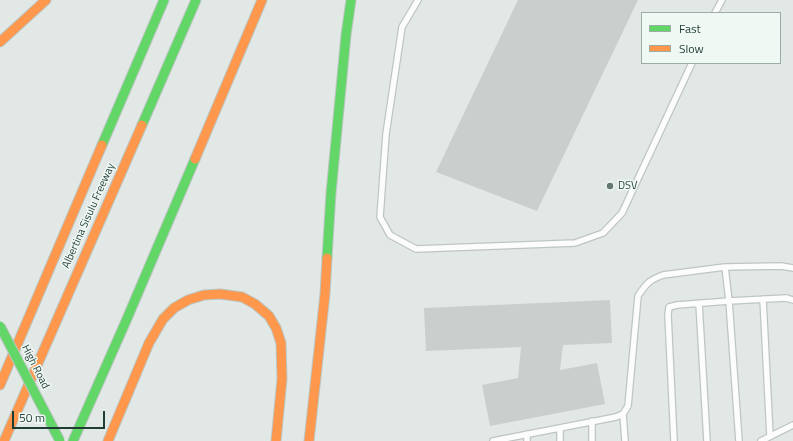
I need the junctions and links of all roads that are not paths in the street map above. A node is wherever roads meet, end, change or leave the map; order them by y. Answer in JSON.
{"nodes":[{"id":1,"x":46,"y":0,"type":"edge"},
{"id":2,"x":164,"y":0,"type":"edge"},
{"id":3,"x":196,"y":0,"type":"edge"},
{"id":4,"x":262,"y":0,"type":"edge"},
{"id":5,"x":351,"y":0,"type":"edge"},
{"id":6,"x":418,"y":0,"type":"edge"},
{"id":7,"x":722,"y":0,"type":"edge"},
{"id":8,"x":716,"y":12,"type":"edge"},
{"id":9,"x":0,"y":42,"type":"edge"},
{"id":10,"x":692,"y":64,"type":"edge"},
{"id":11,"x":725,"y":268,"type":"junction"},
{"id":12,"x":793,"y":268,"type":"edge"},
{"id":13,"x":763,"y":300,"type":"junction"},
{"id":14,"x":793,"y":300,"type":"edge"},
{"id":15,"x":729,"y":301,"type":"junction"},
{"id":16,"x":699,"y":303,"type":"junction"},
{"id":17,"x":0,"y":326,"type":"edge"},
{"id":18,"x":0,"y":385,"type":"edge"},
{"id":19,"x":623,"y":414,"type":"junction"},
{"id":20,"x":592,"y":421,"type":"junction"},
{"id":21,"x":793,"y":425,"type":"edge"},
{"id":22,"x":560,"y":428,"type":"junction"},
{"id":23,"x":527,"y":434,"type":"junction"},
{"id":24,"x":770,"y":436,"type":"junction"},
{"id":25,"x":4,"y":441,"type":"edge"},
{"id":26,"x":60,"y":441,"type":"edge"},
{"id":27,"x":73,"y":441,"type":"edge"},
{"id":28,"x":108,"y":441,"type":"edge"},
{"id":29,"x":276,"y":441,"type":"edge"},
{"id":30,"x":308,"y":441,"type":"edge"},
{"id":31,"x":494,"y":441,"type":"edge"},
{"id":32,"x":527,"y":441,"type":"edge"},
{"id":33,"x":560,"y":441,"type":"edge"},
{"id":34,"x":592,"y":441,"type":"edge"},
{"id":35,"x":625,"y":441,"type":"edge"},
{"id":36,"x":674,"y":441,"type":"edge"},
{"id":37,"x":707,"y":441,"type":"edge"},
{"id":38,"x":739,"y":441,"type":"edge"},
{"id":39,"x":761,"y":441,"type":"edge"}],
"edges":[{"from":1,"to":9,"type":"main road"},
{"from":2,"to":18,"type":"main road"},
{"from":3,"to":25,"type":"main road","name":"Albertina Sisulu Freeway"},
{"from":4,"to":27,"type":"main road"},
{"from":5,"to":30,"type":"main road"},
{"from":6,"to":10,"type":"lane"},
{"from":7,"to":8,"type":"lane"},
{"from":11,"to":12,"type":"lane"},
{"from":11,"to":15,"type":"lane"},
{"from":11,"to":19,"type":"lane"},
{"from":13,"to":14,"type":"lane"},
{"from":13,"to":15,"type":"lane"},
{"from":13,"to":24,"type":"lane"},
{"from":15,"to":16,"type":"lane"},
{"from":15,"to":38,"type":"lane"},
{"from":16,"to":36,"type":"lane"},
{"from":16,"to":37,"type":"lane"},
{"from":17,"to":26,"type":"main road","name":"High Road","bridge":true},
{"from":19,"to":20,"type":"lane"},
{"from":19,"to":35,"type":"lane"},
{"from":20,"to":22,"type":"lane"},
{"from":20,"to":34,"type":"lane"},
{"from":21,"to":24,"type":"lane"},
{"from":22,"to":23,"type":"lane"},
{"from":22,"to":33,"type":"lane"},
{"from":23,"to":31,"type":"lane"},
{"from":23,"to":32,"type":"lane"},
{"from":24,"to":39,"type":"lane"},
{"from":28,"to":29,"type":"main road"}]}
